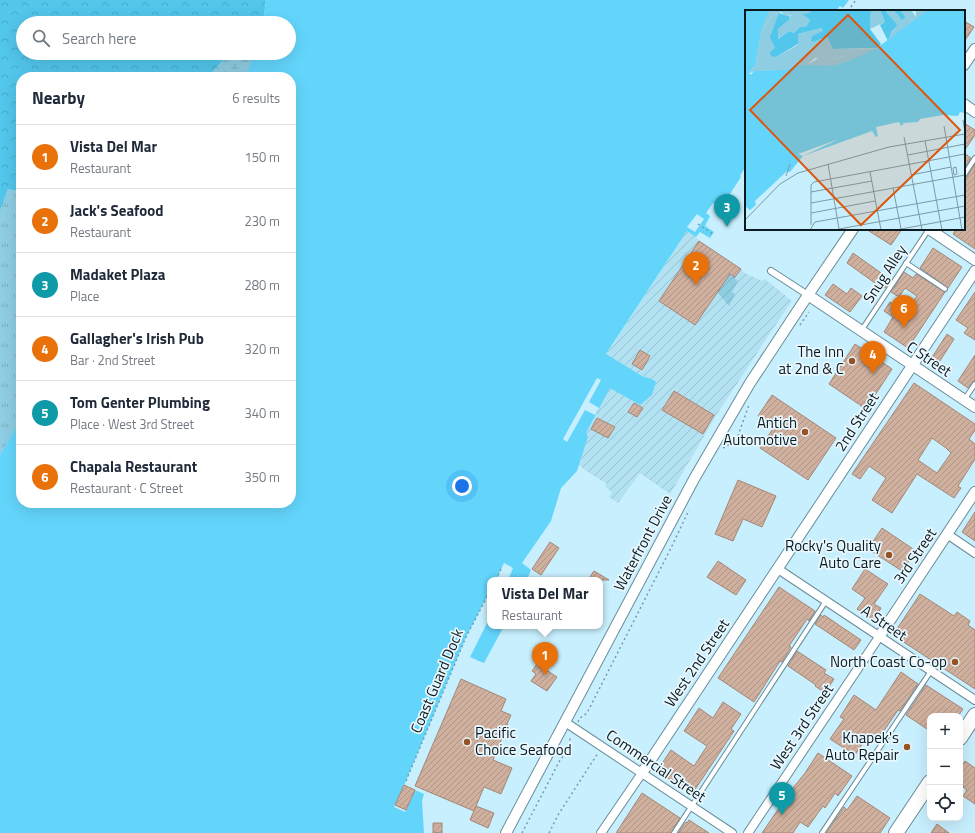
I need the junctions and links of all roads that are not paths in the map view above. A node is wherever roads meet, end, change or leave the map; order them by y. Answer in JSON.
{"nodes":[{"id":1,"x":975,"y":49,"type":"edge"},
{"id":2,"x":965,"y":64,"type":"edge"},
{"id":3,"x":965,"y":105,"type":"edge"},
{"id":4,"x":975,"y":112,"type":"edge"},
{"id":5,"x":975,"y":158,"type":"edge"},
{"id":6,"x":965,"y":173,"type":"edge"},
{"id":7,"x":852,"y":230,"type":"edge"},
{"id":8,"x":928,"y":230,"type":"edge"},
{"id":9,"x":930,"y":230,"type":"edge"},
{"id":10,"x":975,"y":260,"type":"edge"},
{"id":11,"x":906,"y":263,"type":"junction"},
{"id":12,"x":771,"y":271,"type":"dead end"},
{"id":13,"x":975,"y":271,"type":"edge"},
{"id":14,"x":945,"y":289,"type":"dead end"},
{"id":15,"x":808,"y":295,"type":"junction"},
{"id":16,"x":861,"y":332,"type":"junction"},
{"id":17,"x":912,"y":366,"type":"junction"},
{"id":18,"x":975,"y":384,"type":"edge"},
{"id":19,"x":964,"y":400,"type":"junction"},
{"id":20,"x":975,"y":407,"type":"edge"},
{"id":21,"x":975,"y":492,"type":"edge"},
{"id":22,"x":947,"y":534,"type":"junction"},
{"id":23,"x":975,"y":553,"type":"edge"},
{"id":24,"x":778,"y":569,"type":"junction"},
{"id":25,"x":826,"y":601,"type":"junction"},
{"id":26,"x":879,"y":637,"type":"junction"},
{"id":27,"x":931,"y":671,"type":"junction"},
{"id":28,"x":975,"y":700,"type":"edge"},
{"id":29,"x":975,"y":716,"type":"edge"},
{"id":30,"x":565,"y":722,"type":"junction"},
{"id":31,"x":963,"y":734,"type":"edge"},
{"id":32,"x":642,"y":773,"type":"junction"},
{"id":33,"x":928,"y":785,"type":"edge"},
{"id":34,"x":691,"y":806,"type":"junction"},
{"id":35,"x":897,"y":832,"type":"edge"},
{"id":36,"x":506,"y":833,"type":"edge"},
{"id":37,"x":601,"y":833,"type":"edge"},
{"id":38,"x":674,"y":833,"type":"edge"},
{"id":39,"x":732,"y":833,"type":"edge"},
{"id":40,"x":748,"y":833,"type":"edge"},
{"id":41,"x":822,"y":833,"type":"edge"}],
"edges":[{"from":1,"to":2,"type":"street"},
{"from":3,"to":4,"type":"street"},
{"from":5,"to":6,"type":"lane"},
{"from":7,"to":15,"type":"street","name":"Waterfront Drive"},
{"from":8,"to":11,"type":"lane","name":"Snug Alley"},
{"from":9,"to":10,"type":"street"},
{"from":11,"to":14,"type":"lane"},
{"from":11,"to":16,"type":"lane","name":"Snug Alley"},
{"from":12,"to":15,"type":"street"},
{"from":13,"to":17,"type":"street","name":"2nd Street"},
{"from":15,"to":16,"type":"street","name":"C Street"},
{"from":15,"to":30,"type":"street","name":"Waterfront Drive"},
{"from":16,"to":17,"type":"street","name":"C Street"},
{"from":17,"to":19,"type":"street","name":"C Street"},
{"from":17,"to":24,"type":"street","name":"2nd Street"},
{"from":18,"to":19,"type":"lane"},
{"from":19,"to":20,"type":"street","name":"C Street"},
{"from":21,"to":22,"type":"street","name":"3rd Street"},
{"from":22,"to":23,"type":"street"},
{"from":22,"to":26,"type":"street","name":"3rd Street"},
{"from":24,"to":25,"type":"street","name":"A Street"},
{"from":24,"to":32,"type":"street","name":"West 2nd Street"},
{"from":25,"to":26,"type":"street","name":"A Street"},
{"from":25,"to":34,"type":"lane"},
{"from":26,"to":27,"type":"street","name":"A Street"},
{"from":26,"to":40,"type":"street","name":"West 3rd Street"},
{"from":27,"to":28,"type":"street","name":"A Street"},
{"from":27,"to":41,"type":"lane"},
{"from":29,"to":31,"type":"highway"},
{"from":30,"to":32,"type":"street","name":"Commercial Street"},
{"from":30,"to":36,"type":"street","name":"Waterfront Drive"},
{"from":32,"to":34,"type":"street","name":"Commercial Street"},
{"from":32,"to":37,"type":"street"},
{"from":33,"to":35,"type":"highway"},
{"from":34,"to":38,"type":"lane"},
{"from":34,"to":39,"type":"street","name":"Commercial Street"}]}
